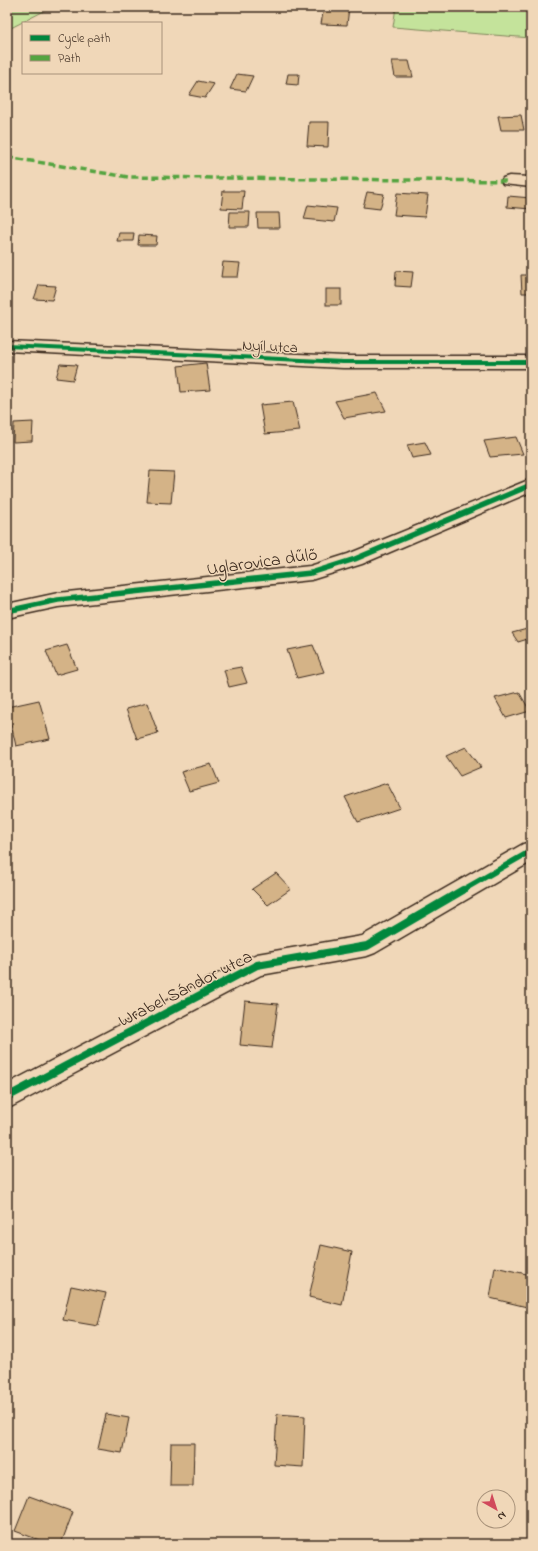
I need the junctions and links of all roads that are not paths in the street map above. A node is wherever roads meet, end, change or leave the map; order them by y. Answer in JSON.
{"nodes":[{"id":1,"x":509,"y":180,"type":"dead end"},
{"id":2,"x":531,"y":182,"type":"edge"},
{"id":3,"x":7,"y":346,"type":"edge"},
{"id":4,"x":531,"y":362,"type":"edge"},
{"id":5,"x":531,"y":485,"type":"edge"},
{"id":6,"x":7,"y":611,"type":"edge"},
{"id":7,"x":531,"y":851,"type":"edge"},
{"id":8,"x":7,"y":1097,"type":"edge"}],
"edges":[{"from":1,"to":2,"type":"street"},
{"from":3,"to":4,"type":"street","name":"Nyíl utca"},
{"from":5,"to":6,"type":"street","name":"Uglarovica dűlő"},
{"from":7,"to":8,"type":"street","name":"Wrabel Sándor utca"}]}
